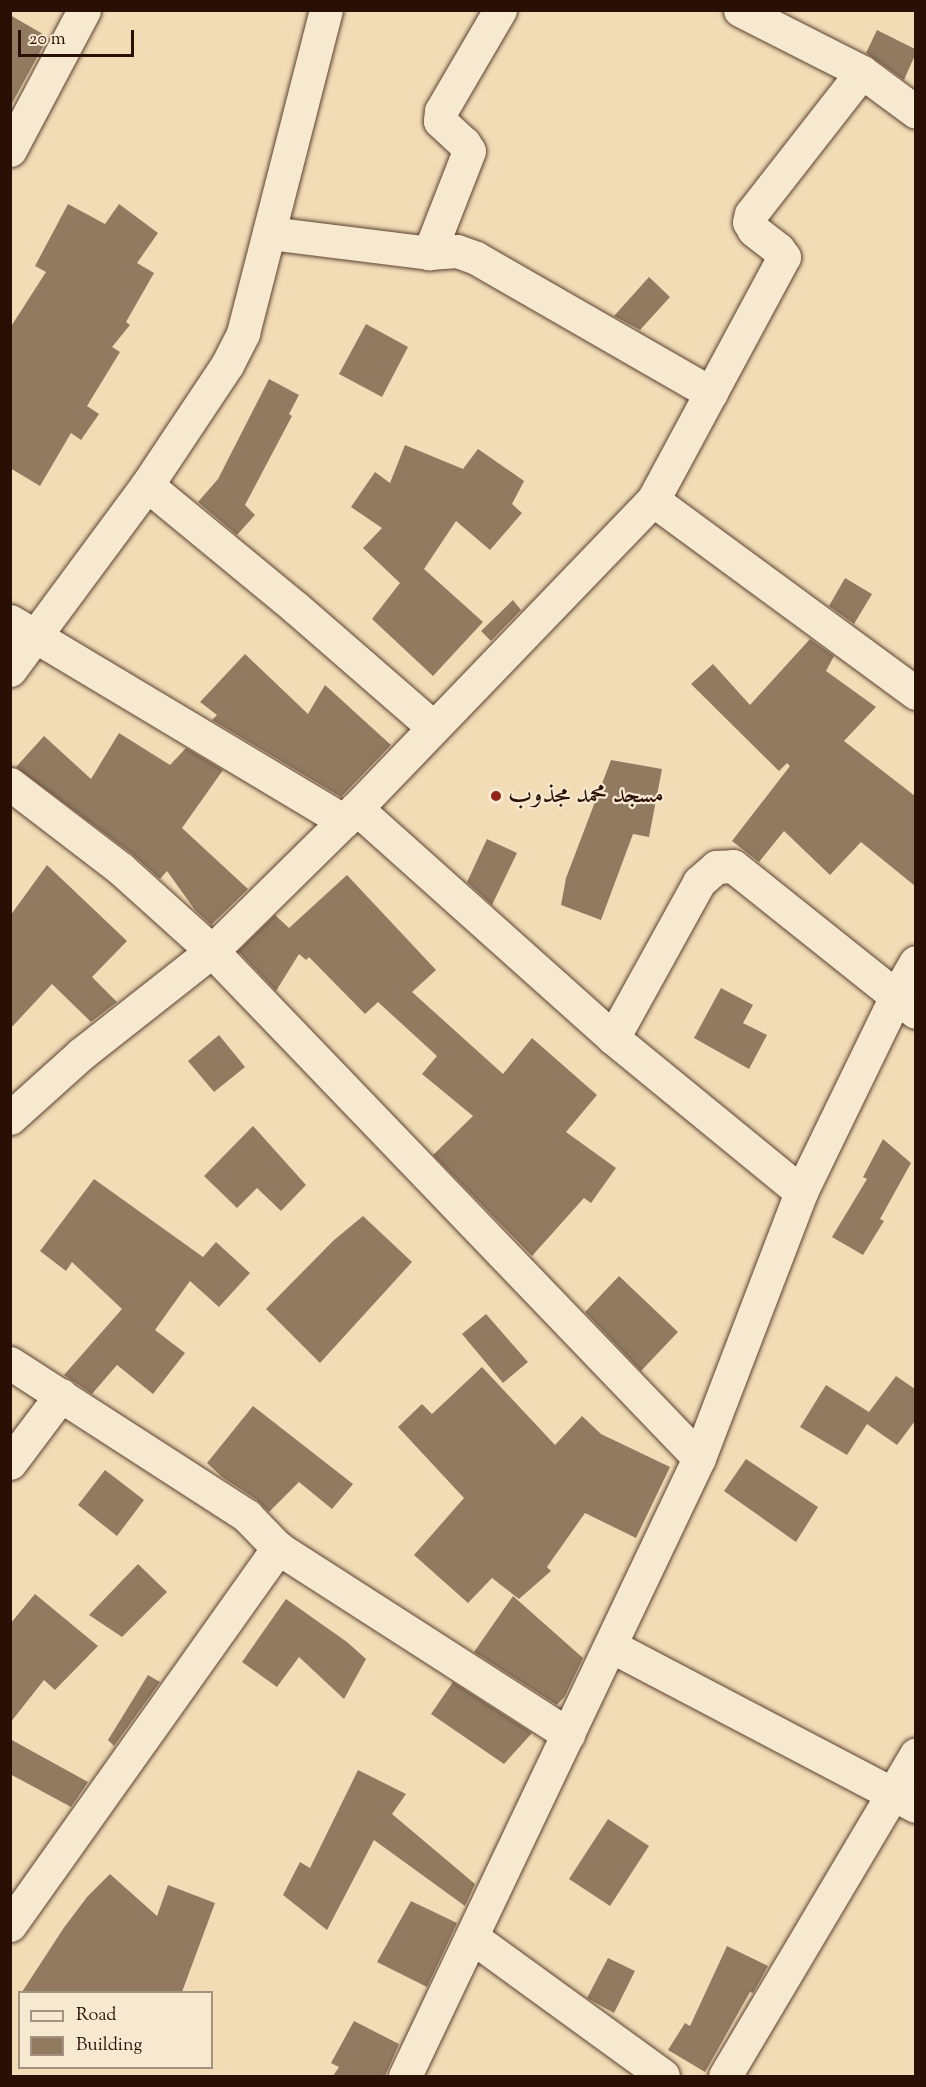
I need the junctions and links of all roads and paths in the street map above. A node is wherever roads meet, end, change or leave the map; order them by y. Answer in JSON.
{"nodes":[{"id":1,"x":84,"y":10,"type":"edge"},
{"id":2,"x":326,"y":10,"type":"edge"},
{"id":3,"x":500,"y":10,"type":"edge"},
{"id":4,"x":740,"y":10,"type":"edge"},
{"id":5,"x":862,"y":72,"type":"junction"},
{"id":6,"x":915,"y":112,"type":"edge"},
{"id":7,"x":10,"y":150,"type":"edge"},
{"id":8,"x":269,"y":233,"type":"junction"},
{"id":9,"x":429,"y":253,"type":"junction"},
{"id":10,"x":711,"y":393,"type":"junction"},
{"id":11,"x":147,"y":485,"type":"junction"},
{"id":12,"x":653,"y":500,"type":"junction"},
{"id":13,"x":24,"y":628,"type":"edge"},
{"id":14,"x":10,"y":670,"type":"edge"},
{"id":15,"x":915,"y":693,"type":"edge"},
{"id":16,"x":433,"y":727,"type":"junction"},
{"id":17,"x":10,"y":784,"type":"edge"},
{"id":18,"x":350,"y":815,"type":"junction"},
{"id":19,"x":212,"y":951,"type":"junction"},
{"id":20,"x":915,"y":962,"type":"edge"},
{"id":21,"x":906,"y":1004,"type":"edge"},
{"id":22,"x":613,"y":1038,"type":"junction"},
{"id":23,"x":10,"y":1118,"type":"edge"},
{"id":24,"x":801,"y":1192,"type":"junction"},
{"id":25,"x":10,"y":1363,"type":"edge"},
{"id":26,"x":60,"y":1395,"type":"junction"},
{"id":27,"x":699,"y":1458,"type":"junction"},
{"id":28,"x":10,"y":1463,"type":"edge"},
{"id":29,"x":278,"y":1548,"type":"junction"},
{"id":30,"x":611,"y":1646,"type":"junction"},
{"id":31,"x":567,"y":1734,"type":"junction"},
{"id":32,"x":915,"y":1754,"type":"edge"},
{"id":33,"x":903,"y":1799,"type":"edge"},
{"id":34,"x":10,"y":1925,"type":"edge"},
{"id":35,"x":472,"y":1937,"type":"junction"},
{"id":36,"x":405,"y":2076,"type":"edge"},
{"id":37,"x":663,"y":2076,"type":"edge"},
{"id":38,"x":725,"y":2076,"type":"edge"}],
"edges":[{"from":1,"to":7,"type":"street"},
{"from":2,"to":8,"type":"street"},
{"from":3,"to":9,"type":"street"},
{"from":4,"to":5,"type":"street"},
{"from":5,"to":6,"type":"street"},
{"from":5,"to":10,"type":"street"},
{"from":8,"to":9,"type":"street"},
{"from":8,"to":11,"type":"street"},
{"from":9,"to":10,"type":"street"},
{"from":10,"to":12,"type":"street"},
{"from":11,"to":13,"type":"street"},
{"from":11,"to":16,"type":"street"},
{"from":12,"to":15,"type":"street"},
{"from":12,"to":16,"type":"street"},
{"from":13,"to":14,"type":"street"},
{"from":13,"to":18,"type":"street"},
{"from":16,"to":18,"type":"street"},
{"from":17,"to":19,"type":"street"},
{"from":18,"to":19,"type":"street"},
{"from":18,"to":22,"type":"street"},
{"from":19,"to":23,"type":"street"},
{"from":19,"to":27,"type":"street"},
{"from":20,"to":21,"type":"street"},
{"from":21,"to":22,"type":"street"},
{"from":21,"to":24,"type":"street"},
{"from":22,"to":24,"type":"street"},
{"from":24,"to":27,"type":"street"},
{"from":25,"to":26,"type":"street"},
{"from":26,"to":28,"type":"street"},
{"from":26,"to":29,"type":"street"},
{"from":27,"to":30,"type":"street"},
{"from":29,"to":31,"type":"street"},
{"from":29,"to":34,"type":"street"},
{"from":30,"to":31,"type":"street"},
{"from":30,"to":33,"type":"street"},
{"from":31,"to":35,"type":"street"},
{"from":32,"to":33,"type":"street"},
{"from":33,"to":38,"type":"street"},
{"from":35,"to":36,"type":"street"},
{"from":35,"to":37,"type":"street"}]}
